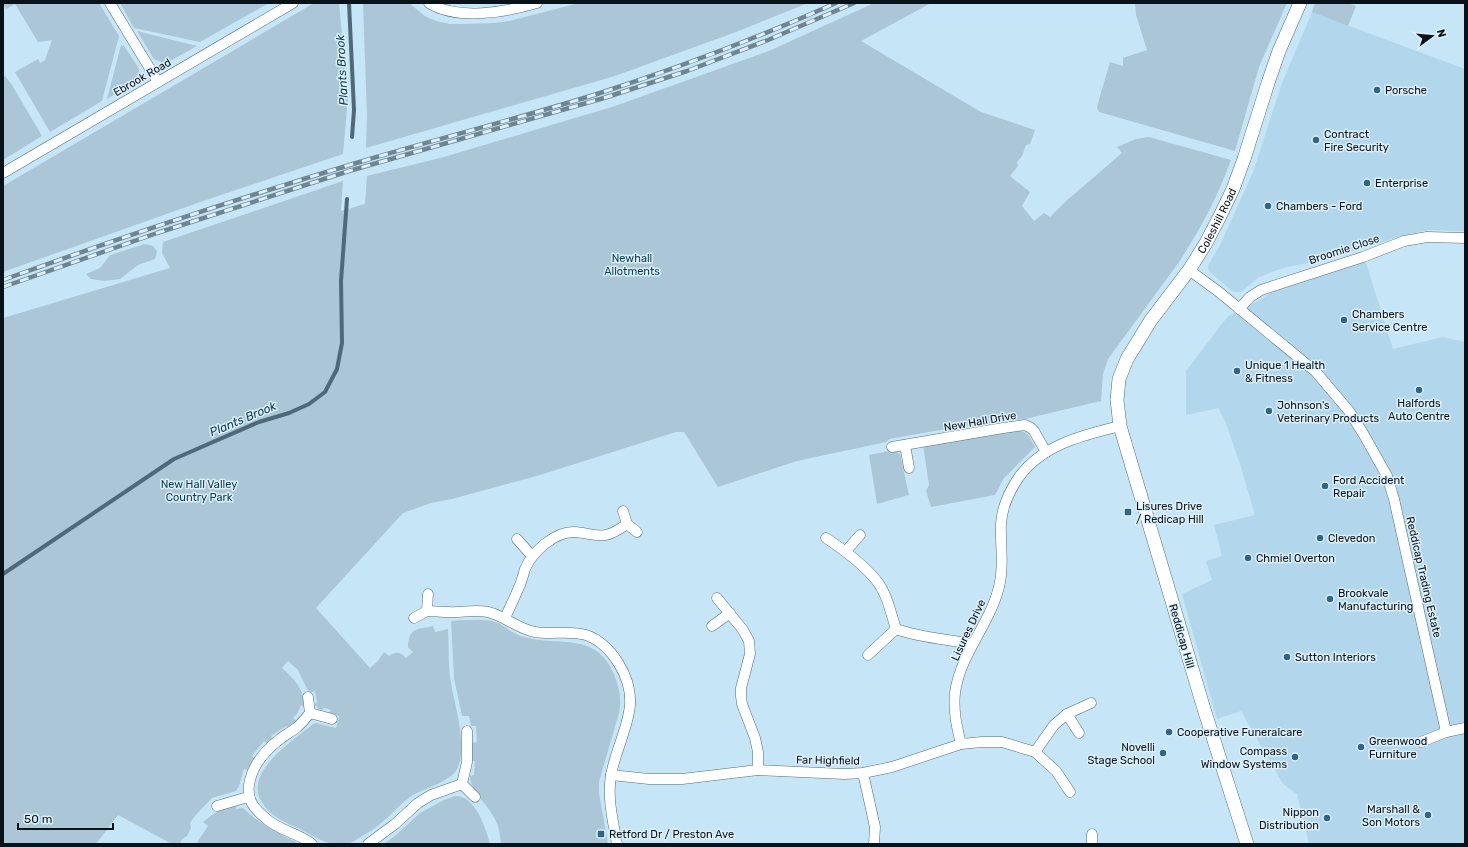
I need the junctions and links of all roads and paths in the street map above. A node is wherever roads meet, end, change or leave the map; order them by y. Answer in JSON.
{"nodes":[{"id":1,"x":110,"y":3,"type":"edge"},
{"id":2,"x":293,"y":3,"type":"edge"},
{"id":3,"x":429,"y":3,"type":"edge"},
{"id":4,"x":537,"y":3,"type":"edge"},
{"id":5,"x":1300,"y":3,"type":"edge"},
{"id":6,"x":158,"y":82,"type":"junction"},
{"id":7,"x":3,"y":173,"type":"edge"},
{"id":8,"x":1465,"y":238,"type":"edge"},
{"id":9,"x":1189,"y":270,"type":"junction"},
{"id":10,"x":1238,"y":309,"type":"junction"},
{"id":11,"x":1120,"y":426,"type":"junction"},
{"id":12,"x":905,"y":445,"type":"junction"},
{"id":13,"x":892,"y":447,"type":"dead end"},
{"id":14,"x":1046,"y":452,"type":"junction"},
{"id":15,"x":909,"y":468,"type":"dead end"},
{"id":16,"x":622,"y":511,"type":"dead end"},
{"id":17,"x":627,"y":524,"type":"junction"},
{"id":18,"x":637,"y":532,"type":"dead end"},
{"id":19,"x":860,"y":535,"type":"dead end"},
{"id":20,"x":826,"y":538,"type":"dead end"},
{"id":21,"x":517,"y":540,"type":"dead end"},
{"id":22,"x":846,"y":551,"type":"junction"},
{"id":23,"x":532,"y":556,"type":"junction"},
{"id":24,"x":428,"y":594,"type":"dead end"},
{"id":25,"x":717,"y":598,"type":"dead end"},
{"id":26,"x":427,"y":610,"type":"junction"},
{"id":27,"x":730,"y":613,"type":"junction"},
{"id":28,"x":414,"y":618,"type":"dead end"},
{"id":29,"x":505,"y":618,"type":"junction"},
{"id":30,"x":712,"y":626,"type":"dead end"},
{"id":31,"x":896,"y":629,"type":"junction"},
{"id":32,"x":972,"y":644,"type":"junction"},
{"id":33,"x":868,"y":655,"type":"dead end"},
{"id":34,"x":308,"y":697,"type":"dead end"},
{"id":35,"x":1091,"y":703,"type":"dead end"},
{"id":36,"x":310,"y":713,"type":"junction"},
{"id":37,"x":1067,"y":714,"type":"junction"},
{"id":38,"x":332,"y":718,"type":"dead end"},
{"id":39,"x":1465,"y":728,"type":"edge"},
{"id":40,"x":467,"y":732,"type":"dead end"},
{"id":41,"x":1446,"y":732,"type":"junction"},
{"id":42,"x":1079,"y":733,"type":"dead end"},
{"id":43,"x":1421,"y":742,"type":"dead end"},
{"id":44,"x":961,"y":744,"type":"junction"},
{"id":45,"x":1034,"y":752,"type":"junction"},
{"id":46,"x":758,"y":770,"type":"junction"},
{"id":47,"x":863,"y":773,"type":"junction"},
{"id":48,"x":611,"y":775,"type":"junction"},
{"id":49,"x":462,"y":784,"type":"junction"},
{"id":50,"x":1070,"y":792,"type":"dead end"},
{"id":51,"x":248,"y":797,"type":"junction"},
{"id":52,"x":475,"y":797,"type":"dead end"},
{"id":53,"x":217,"y":806,"type":"dead end"},
{"id":54,"x":312,"y":844,"type":"edge"},
{"id":55,"x":368,"y":844,"type":"edge"},
{"id":56,"x":618,"y":844,"type":"edge"},
{"id":57,"x":874,"y":844,"type":"edge"},
{"id":58,"x":1247,"y":844,"type":"edge"}],
"edges":[{"from":1,"to":6,"type":"street"},
{"from":2,"to":6,"type":"street","name":"Ebrook Road"},
{"from":3,"to":4,"type":"street"},
{"from":5,"to":9,"type":"street","name":"Coleshill Road"},
{"from":6,"to":7,"type":"street","name":"Ebrook Road"},
{"from":8,"to":10,"type":"street","name":"Broomie Close"},
{"from":9,"to":10,"type":"street","name":"Reddicap Trading Estate"},
{"from":9,"to":11,"type":"street","name":"Coleshill Road"},
{"from":10,"to":41,"type":"street","name":"Reddicap Trading Estate"},
{"from":11,"to":14,"type":"street","name":"Lisures Drive"},
{"from":11,"to":58,"type":"street","name":"Reddicap Hill"},
{"from":12,"to":13,"type":"street","name":"New Hall Drive"},
{"from":12,"to":14,"type":"street","name":"New Hall Drive"},
{"from":12,"to":15,"type":"street"},
{"from":14,"to":32,"type":"street","name":"Lisures Drive"},
{"from":16,"to":17,"type":"street"},
{"from":17,"to":18,"type":"street"},
{"from":17,"to":23,"type":"street"},
{"from":19,"to":22,"type":"street"},
{"from":20,"to":22,"type":"street"},
{"from":21,"to":23,"type":"street"},
{"from":22,"to":31,"type":"street"},
{"from":23,"to":29,"type":"street"},
{"from":24,"to":26,"type":"street"},
{"from":25,"to":27,"type":"street"},
{"from":26,"to":28,"type":"street"},
{"from":26,"to":29,"type":"street"},
{"from":27,"to":30,"type":"street"},
{"from":27,"to":46,"type":"street"},
{"from":29,"to":48,"type":"street"},
{"from":31,"to":32,"type":"street"},
{"from":31,"to":33,"type":"street"},
{"from":32,"to":44,"type":"street","name":"Lisures Drive"},
{"from":34,"to":36,"type":"street"},
{"from":35,"to":37,"type":"street"},
{"from":36,"to":38,"type":"street"},
{"from":36,"to":51,"type":"street"},
{"from":37,"to":42,"type":"street"},
{"from":37,"to":45,"type":"street"},
{"from":39,"to":41,"type":"street"},
{"from":40,"to":49,"type":"street"},
{"from":41,"to":43,"type":"street"},
{"from":44,"to":45,"type":"street","name":"Far Highfield"},
{"from":44,"to":47,"type":"street","name":"Far Highfield"},
{"from":45,"to":50,"type":"street","name":"Far Highfield"},
{"from":46,"to":47,"type":"street","name":"Far Highfield"},
{"from":46,"to":48,"type":"street","name":"Far Highfield"},
{"from":47,"to":57,"type":"street"},
{"from":48,"to":56,"type":"street"},
{"from":49,"to":52,"type":"street"},
{"from":49,"to":55,"type":"street"},
{"from":51,"to":53,"type":"street"},
{"from":51,"to":54,"type":"street"}]}
